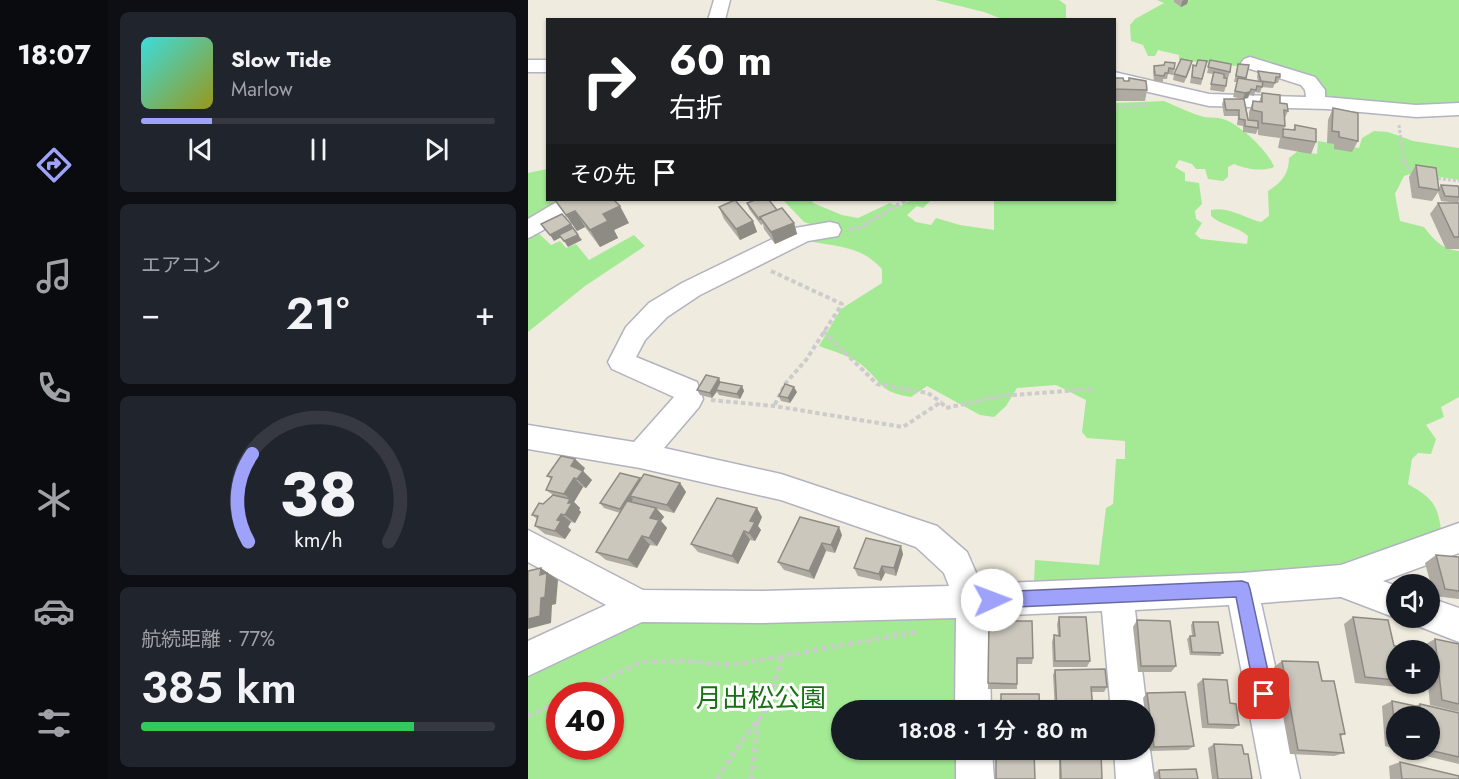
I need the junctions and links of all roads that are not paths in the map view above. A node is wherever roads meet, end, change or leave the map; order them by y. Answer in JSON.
{"nodes":[{"id":1,"x":722,"y":0,"type":"edge"},
{"id":2,"x":717,"y":18,"type":"edge"},
{"id":3,"x":1250,"y":63,"type":"edge"},
{"id":4,"x":528,"y":66,"type":"edge"},
{"id":5,"x":546,"y":66,"type":"edge"},
{"id":6,"x":1116,"y":78,"type":"edge"},
{"id":7,"x":1316,"y":103,"type":"junction"},
{"id":8,"x":1459,"y":109,"type":"edge"},
{"id":9,"x":576,"y":201,"type":"edge"},
{"id":10,"x":528,"y":230,"type":"edge"},
{"id":11,"x":830,"y":230,"type":"road end"},
{"id":12,"x":528,"y":436,"type":"edge"},
{"id":13,"x":640,"y":455,"type":"junction"},
{"id":14,"x":1459,"y":538,"type":"edge"},
{"id":15,"x":528,"y":545,"type":"edge"},
{"id":16,"x":1341,"y":581,"type":"junction"},
{"id":17,"x":1242,"y":589,"type":"junction"},
{"id":18,"x":1117,"y":595,"type":"junction"},
{"id":19,"x":1386,"y":598,"type":"edge"},
{"id":20,"x":972,"y":601,"type":"junction"},
{"id":21,"x":640,"y":606,"type":"junction"},
{"id":22,"x":1440,"y":618,"type":"edge"},
{"id":23,"x":1459,"y":625,"type":"edge"},
{"id":24,"x":528,"y":659,"type":"edge"},
{"id":25,"x":974,"y":700,"type":"edge"},
{"id":26,"x":1128,"y":700,"type":"edge"},
{"id":27,"x":974,"y":760,"type":"edge"},
{"id":28,"x":1133,"y":760,"type":"edge"},
{"id":29,"x":975,"y":779,"type":"edge"},
{"id":30,"x":1135,"y":779,"type":"edge"},
{"id":31,"x":1281,"y":779,"type":"edge"}],
"edges":[{"from":1,"to":2,"type":"street"},
{"from":3,"to":7,"type":"street"},
{"from":4,"to":5,"type":"street"},
{"from":6,"to":7,"type":"street"},
{"from":7,"to":8,"type":"street"},
{"from":9,"to":10,"type":"street"},
{"from":11,"to":13,"type":"street"},
{"from":12,"to":13,"type":"street"},
{"from":13,"to":20,"type":"street"},
{"from":14,"to":16,"type":"street"},
{"from":15,"to":21,"type":"street"},
{"from":16,"to":17,"type":"street"},
{"from":16,"to":19,"type":"street"},
{"from":17,"to":18,"type":"street"},
{"from":17,"to":31,"type":"street"},
{"from":18,"to":20,"type":"street"},
{"from":18,"to":26,"type":"street"},
{"from":20,"to":21,"type":"street"},
{"from":20,"to":25,"type":"street"},
{"from":21,"to":24,"type":"street"},
{"from":22,"to":23,"type":"street"},
{"from":27,"to":29,"type":"street"},
{"from":28,"to":30,"type":"street"}]}
